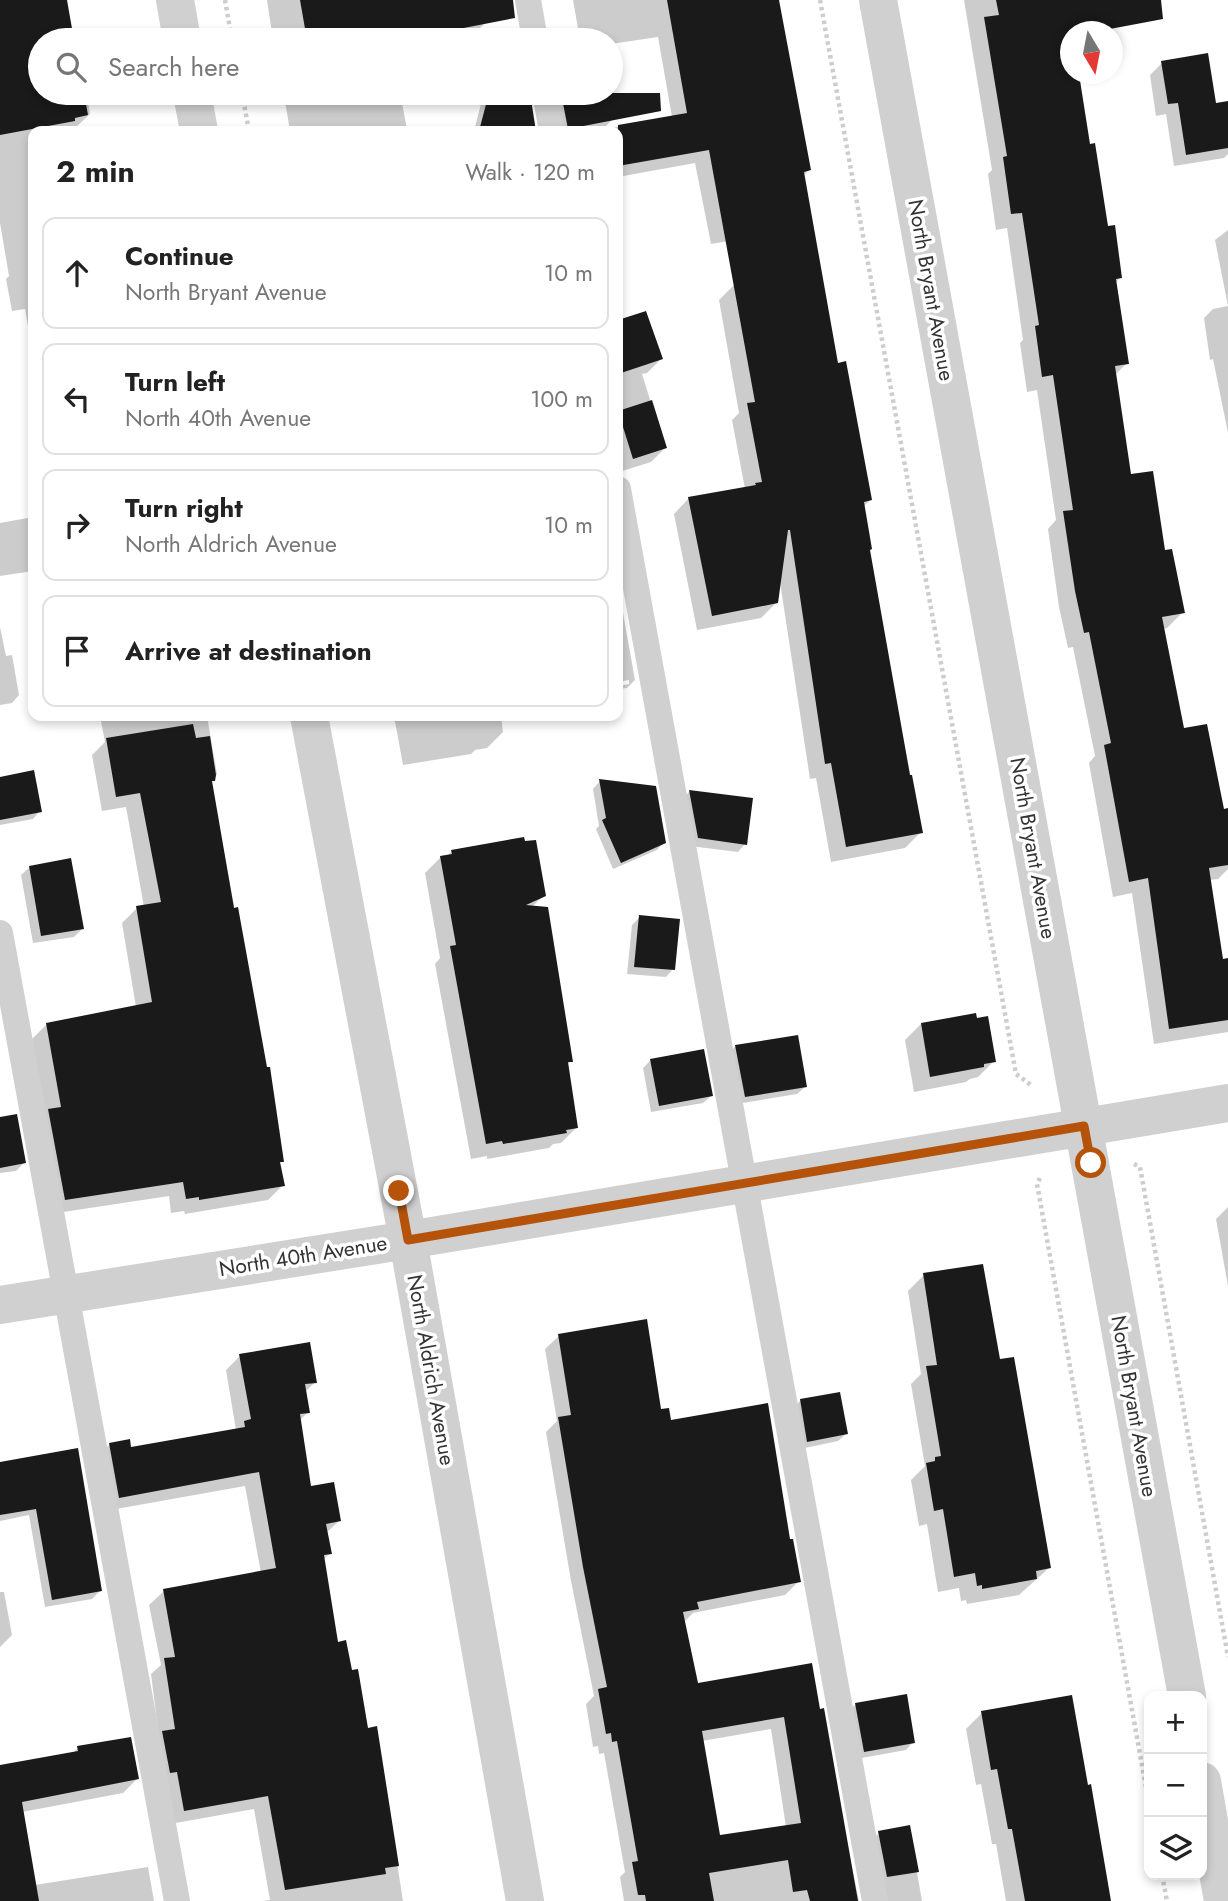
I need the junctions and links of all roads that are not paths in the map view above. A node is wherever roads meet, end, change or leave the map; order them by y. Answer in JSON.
{"nodes":[{"id":1,"x":174,"y":0,"type":"edge"},
{"id":2,"x":528,"y":0,"type":"edge"},
{"id":3,"x":878,"y":0,"type":"edge"},
{"id":4,"x":180,"y":28,"type":"edge"},
{"id":5,"x":533,"y":28,"type":"edge"},
{"id":6,"x":194,"y":105,"type":"edge"},
{"id":7,"x":547,"y":105,"type":"edge"},
{"id":8,"x":198,"y":126,"type":"edge"},
{"id":9,"x":551,"y":126,"type":"edge"},
{"id":10,"x":623,"y":516,"type":"edge"},
{"id":11,"x":310,"y":721,"type":"edge"},
{"id":12,"x":0,"y":933,"type":"edge"},
{"id":13,"x":1228,"y":1103,"type":"edge"},
{"id":14,"x":1084,"y":1126,"type":"junction"},
{"id":15,"x":745,"y":1182,"type":"junction"},
{"id":16,"x":408,"y":1240,"type":"junction"},
{"id":17,"x":65,"y":1294,"type":"junction"},
{"id":18,"x":0,"y":1305,"type":"edge"},
{"id":19,"x":1185,"y":1691,"type":"edge"},
{"id":20,"x":1207,"y":1810,"type":"edge"},
{"id":21,"x":177,"y":1901,"type":"edge"},
{"id":22,"x":525,"y":1901,"type":"edge"},
{"id":23,"x":875,"y":1901,"type":"edge"},
{"id":24,"x":1223,"y":1901,"type":"edge"}],
"edges":[{"from":1,"to":4,"type":"street"},
{"from":2,"to":5,"type":"lane"},
{"from":3,"to":14,"type":"street","name":"North Bryant Avenue"},
{"from":6,"to":8,"type":"street"},
{"from":7,"to":9,"type":"lane"},
{"from":10,"to":15,"type":"lane"},
{"from":11,"to":16,"type":"street","name":"North Aldrich Avenue"},
{"from":12,"to":17,"type":"lane"},
{"from":13,"to":14,"type":"street","name":"North 40th Avenue"},
{"from":14,"to":15,"type":"street","name":"North 40th Avenue"},
{"from":14,"to":19,"type":"street","name":"North Bryant Avenue"},
{"from":15,"to":16,"type":"street","name":"North 40th Avenue"},
{"from":15,"to":23,"type":"lane"},
{"from":16,"to":17,"type":"street","name":"North 40th Avenue"},
{"from":16,"to":22,"type":"street","name":"North Aldrich Avenue"},
{"from":17,"to":18,"type":"street","name":"North 40th Avenue"},
{"from":17,"to":21,"type":"lane"},
{"from":20,"to":24,"type":"street"}]}
